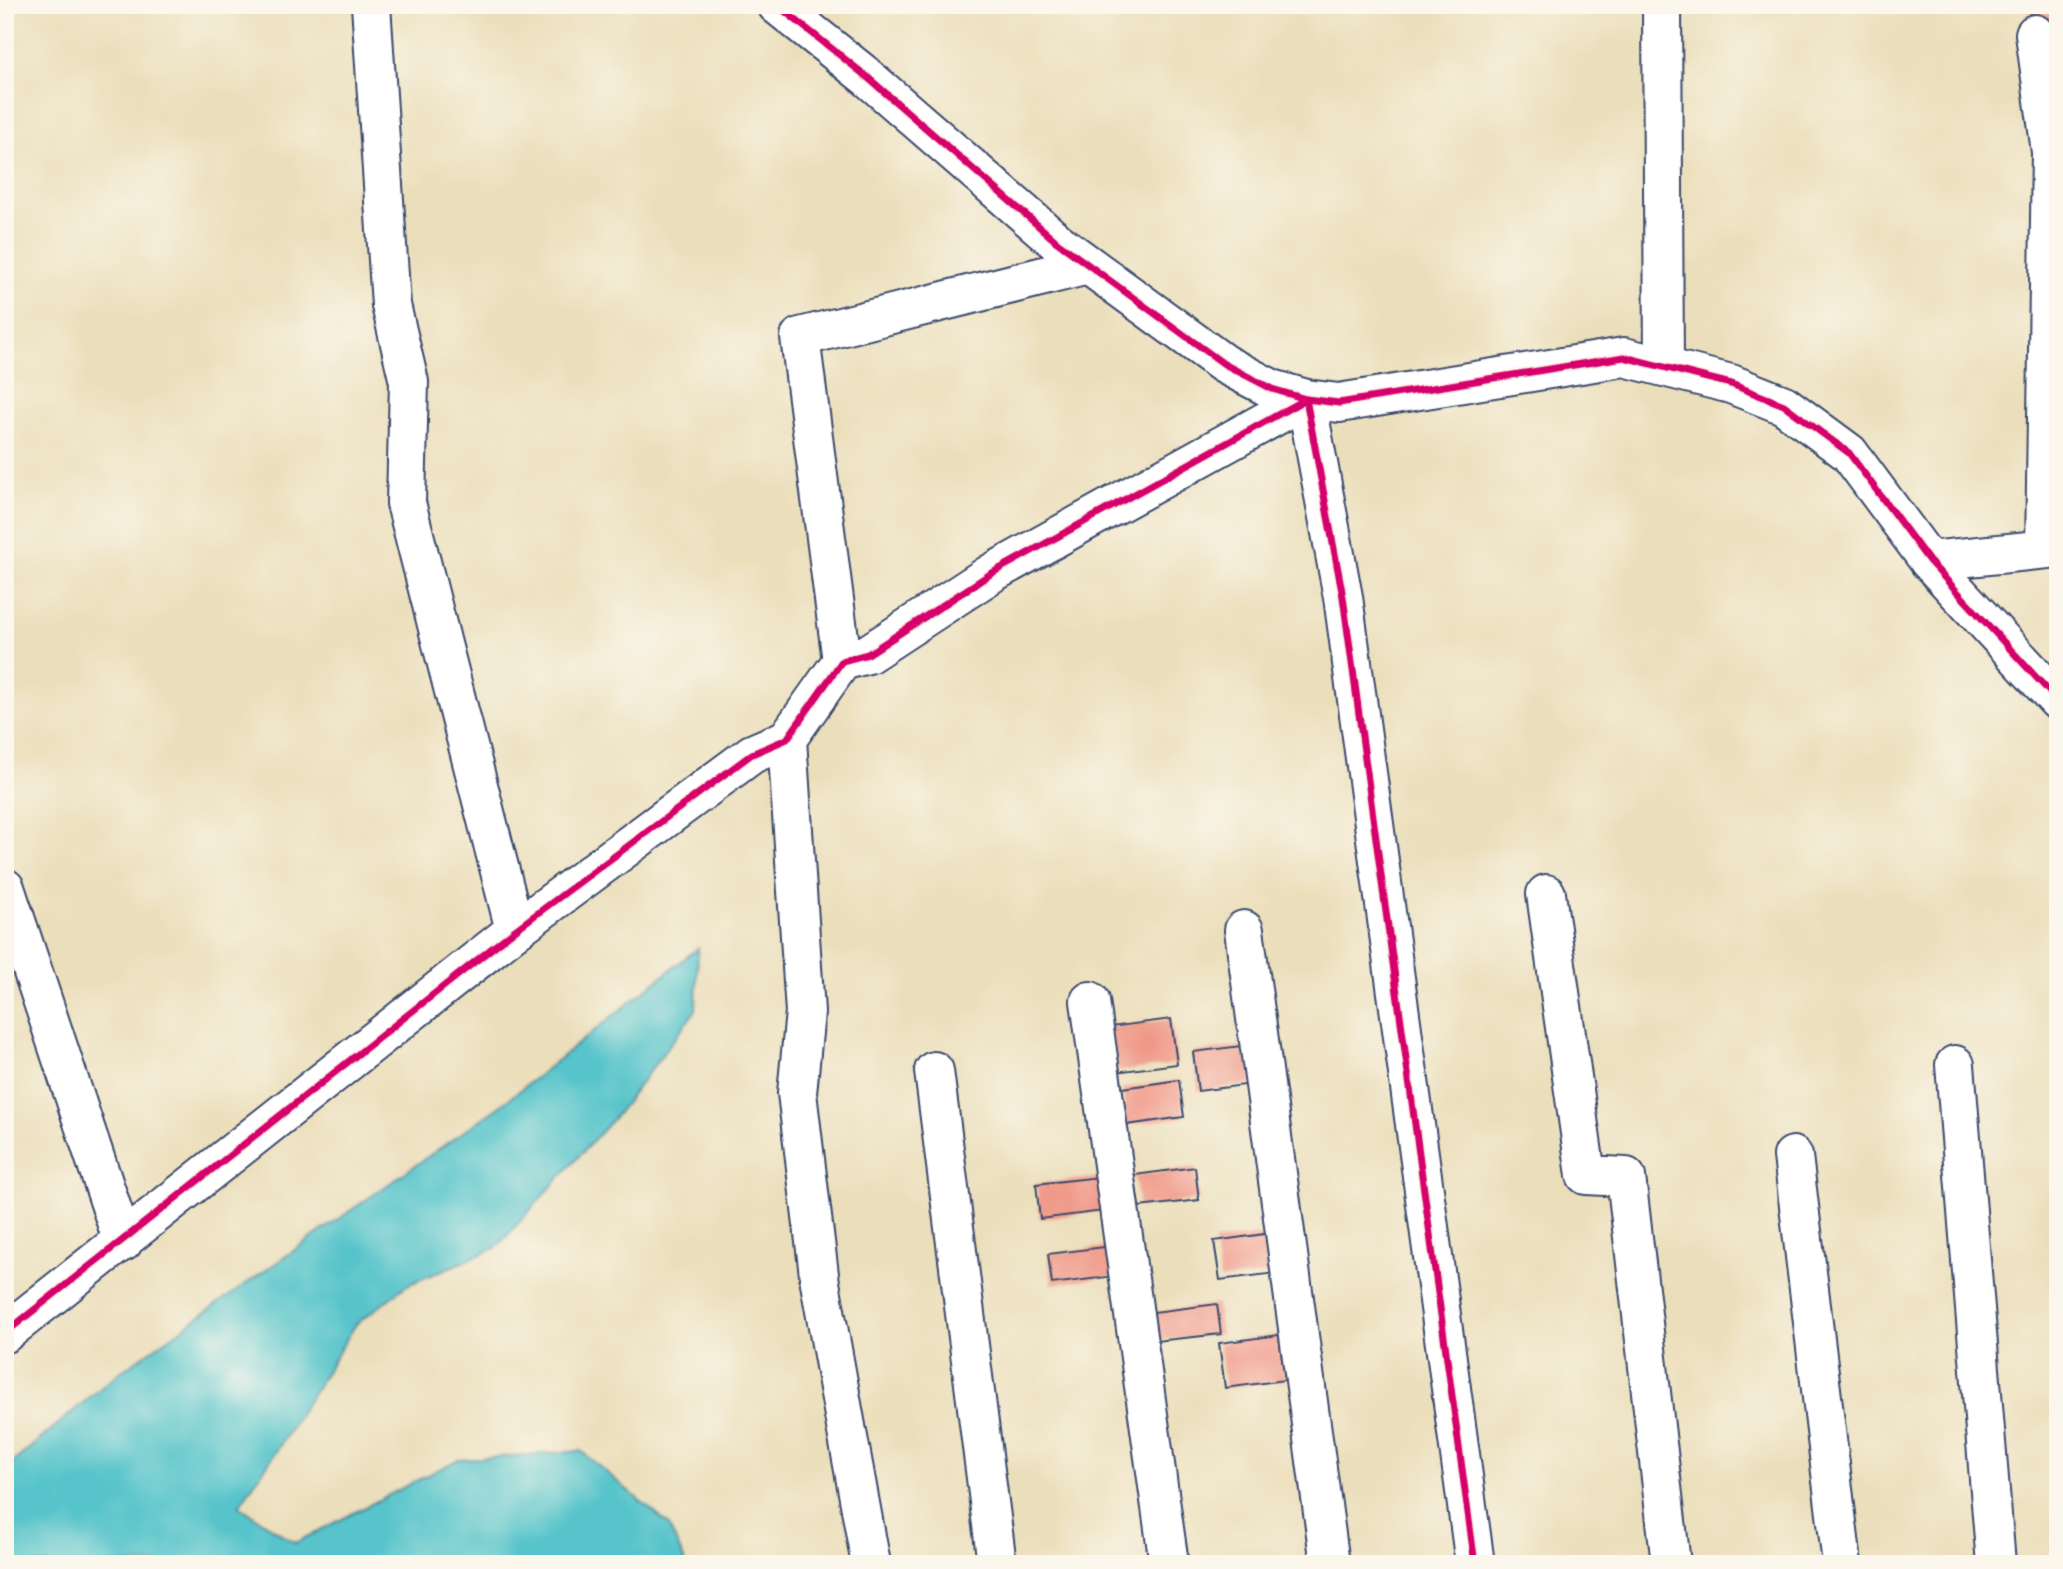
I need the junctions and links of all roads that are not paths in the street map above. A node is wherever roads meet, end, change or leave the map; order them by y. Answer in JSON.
{"nodes":[{"id":1,"x":371,"y":5,"type":"edge"},
{"id":2,"x":777,"y":5,"type":"edge"},
{"id":3,"x":1662,"y":5,"type":"edge"},
{"id":4,"x":2035,"y":34,"type":"dead end"},
{"id":5,"x":1088,"y":265,"type":"junction"},
{"id":6,"x":1664,"y":366,"type":"junction"},
{"id":7,"x":1306,"y":399,"type":"junction"},
{"id":8,"x":2051,"y":548,"type":"edge"},
{"id":9,"x":1929,"y":561,"type":"junction"},
{"id":10,"x":842,"y":661,"type":"junction"},
{"id":11,"x":2058,"y":701,"type":"edge"},
{"id":12,"x":787,"y":739,"type":"junction"},
{"id":13,"x":5,"y":888,"type":"edge"},
{"id":14,"x":1546,"y":894,"type":"dead end"},
{"id":15,"x":516,"y":930,"type":"junction"},
{"id":16,"x":1244,"y":930,"type":"dead end"},
{"id":17,"x":1090,"y":1001,"type":"dead end"},
{"id":18,"x":1955,"y":1065,"type":"dead end"},
{"id":19,"x":934,"y":1072,"type":"dead end"},
{"id":20,"x":1793,"y":1156,"type":"dead end"},
{"id":21,"x":123,"y":1242,"type":"junction"},
{"id":22,"x":5,"y":1333,"type":"edge"},
{"id":23,"x":871,"y":1564,"type":"edge"},
{"id":24,"x":996,"y":1564,"type":"edge"},
{"id":25,"x":1169,"y":1564,"type":"edge"},
{"id":26,"x":1330,"y":1564,"type":"edge"},
{"id":27,"x":1475,"y":1564,"type":"edge"},
{"id":28,"x":1671,"y":1564,"type":"edge"},
{"id":29,"x":1842,"y":1564,"type":"edge"},
{"id":30,"x":1996,"y":1564,"type":"edge"}],
"edges":[{"from":1,"to":15,"type":"street"},
{"from":2,"to":5,"type":"street"},
{"from":3,"to":6,"type":"street"},
{"from":4,"to":8,"type":"street"},
{"from":5,"to":7,"type":"street"},
{"from":5,"to":10,"type":"street"},
{"from":6,"to":7,"type":"street"},
{"from":6,"to":9,"type":"street"},
{"from":7,"to":10,"type":"street"},
{"from":7,"to":27,"type":"street"},
{"from":8,"to":9,"type":"street"},
{"from":9,"to":11,"type":"street"},
{"from":10,"to":12,"type":"street"},
{"from":12,"to":15,"type":"street"},
{"from":12,"to":23,"type":"street"},
{"from":13,"to":21,"type":"street"},
{"from":14,"to":28,"type":"street"},
{"from":15,"to":21,"type":"street"},
{"from":16,"to":26,"type":"street"},
{"from":17,"to":25,"type":"street"},
{"from":18,"to":30,"type":"street"},
{"from":19,"to":24,"type":"street"},
{"from":20,"to":29,"type":"street"},
{"from":21,"to":22,"type":"street"}]}
